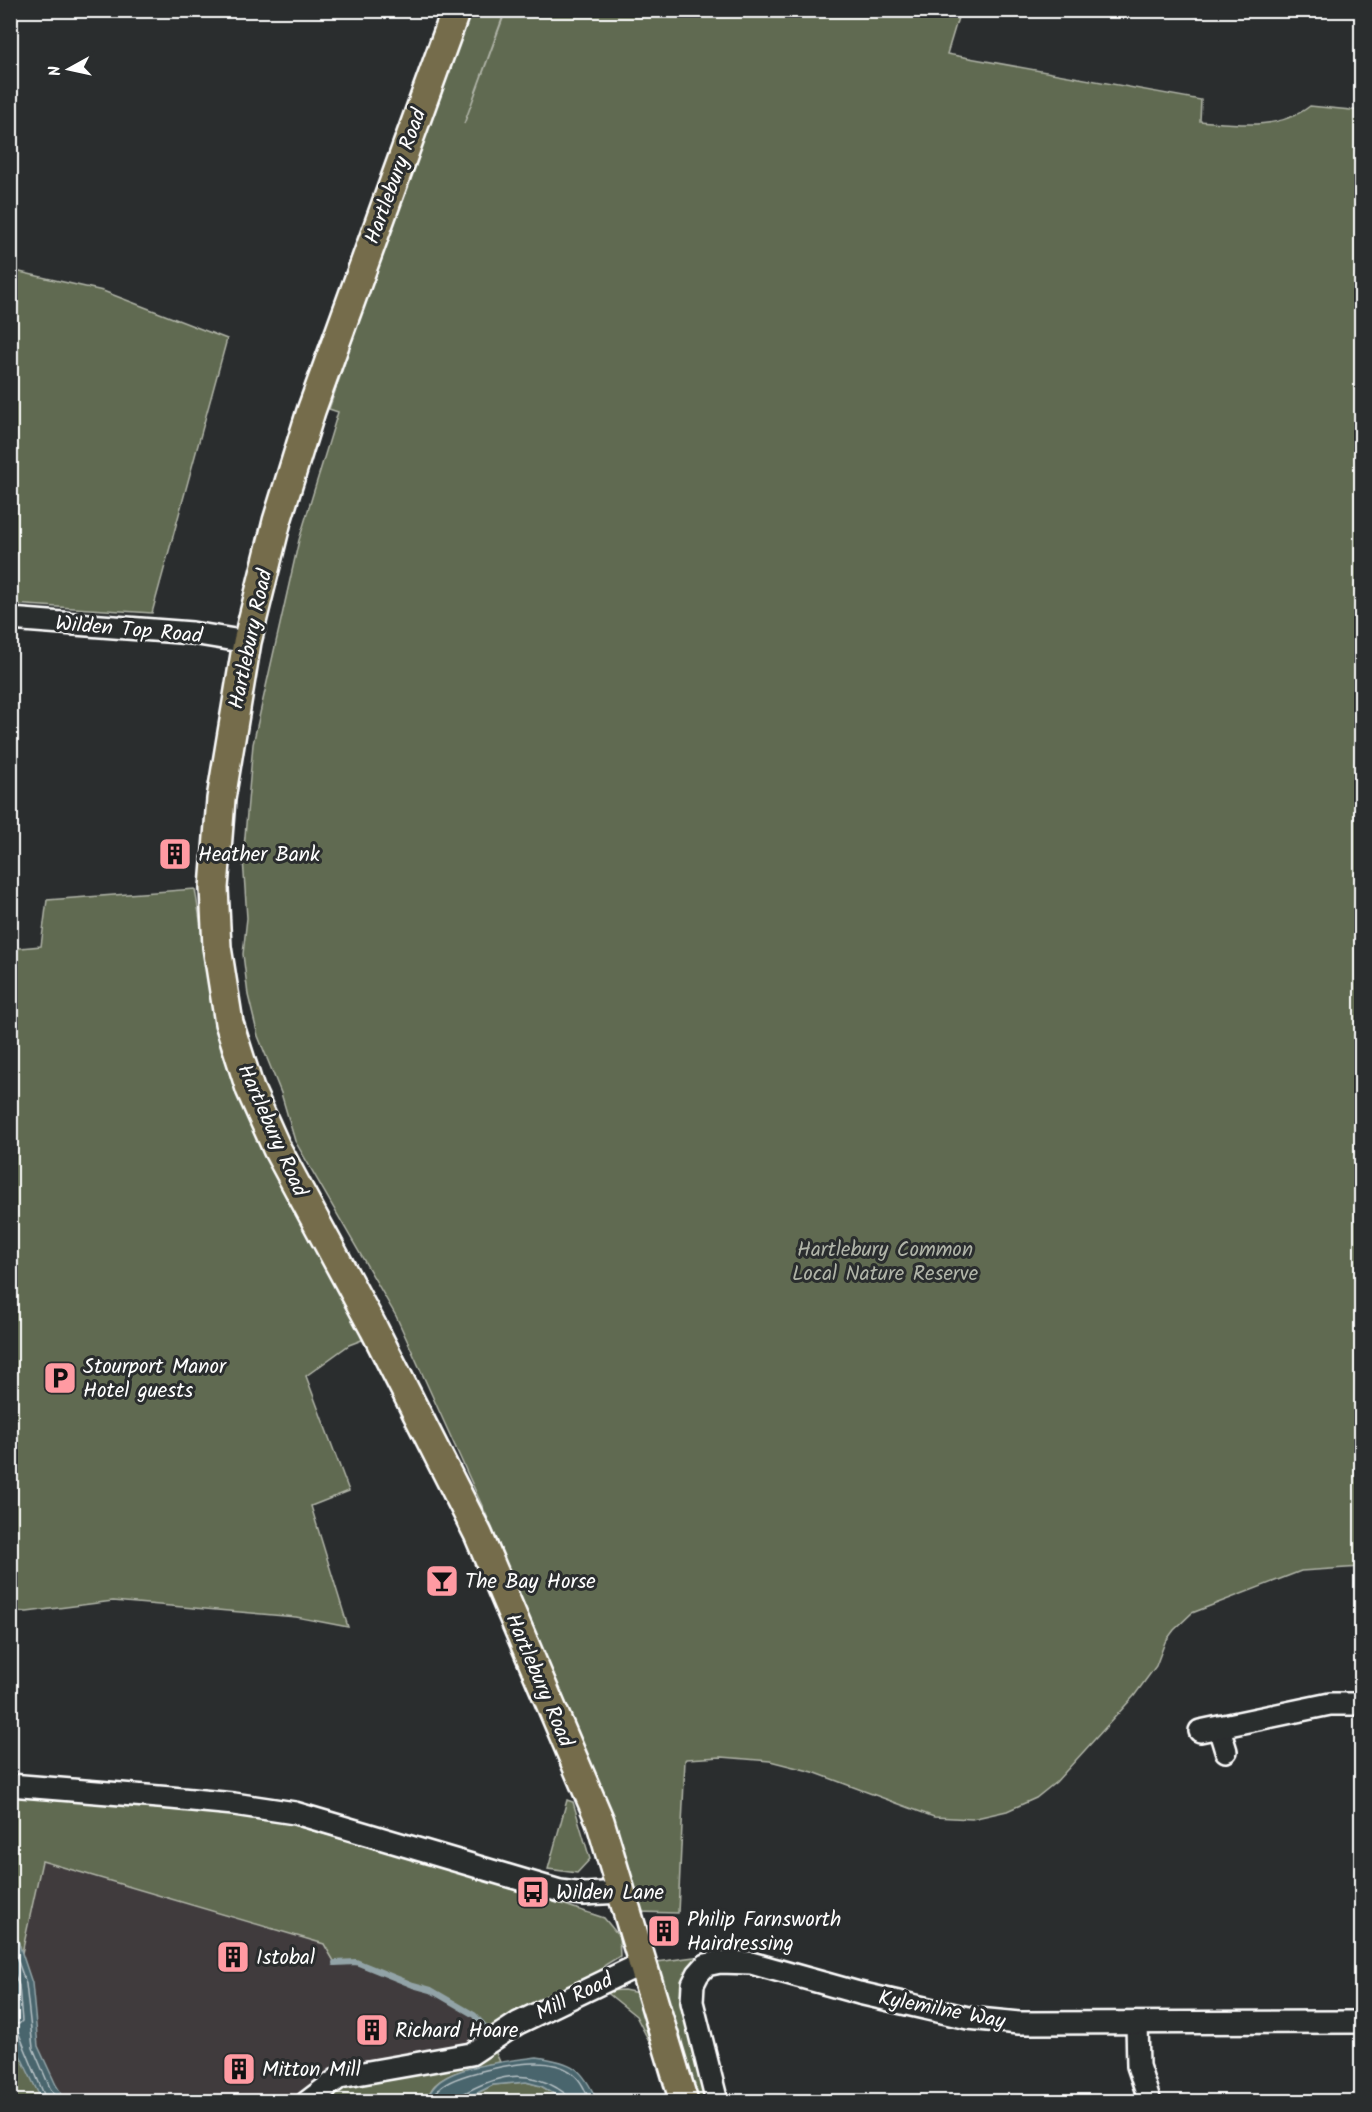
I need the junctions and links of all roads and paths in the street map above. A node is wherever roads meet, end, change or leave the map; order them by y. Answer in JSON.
{"nodes":[{"id":1,"x":456,"y":10,"type":"edge"},
{"id":2,"x":10,"y":619,"type":"edge"},
{"id":3,"x":247,"y":642,"type":"junction"},
{"id":4,"x":1362,"y":1704,"type":"edge"},
{"id":5,"x":1226,"y":1751,"type":"dead end"},
{"id":6,"x":10,"y":1785,"type":"edge"},
{"id":7,"x":622,"y":1892,"type":"junction"},
{"id":8,"x":643,"y":1964,"type":"junction"},
{"id":9,"x":1362,"y":2022,"type":"edge"},
{"id":10,"x":1137,"y":2023,"type":"junction"},
{"id":11,"x":307,"y":2102,"type":"edge"},
{"id":12,"x":684,"y":2102,"type":"edge"},
{"id":13,"x":717,"y":2102,"type":"edge"},
{"id":14,"x":1150,"y":2102,"type":"edge"}],
"edges":[{"from":1,"to":3,"type":"main road","name":"Hartlebury Road"},
{"from":2,"to":3,"type":"street","name":"Wilden Top Road"},
{"from":3,"to":7,"type":"main road","name":"Hartlebury Road"},
{"from":4,"to":5,"type":"street"},
{"from":6,"to":7,"type":"street"},
{"from":7,"to":8,"type":"main road","name":"Hartlebury Road"},
{"from":8,"to":11,"type":"street","name":"Mill Road"},
{"from":8,"to":12,"type":"main road","name":"Hartlebury Road"},
{"from":9,"to":10,"type":"street","name":"Kylemilne Way"},
{"from":10,"to":13,"type":"street","name":"Kylemilne Way"},
{"from":10,"to":14,"type":"street"}]}
